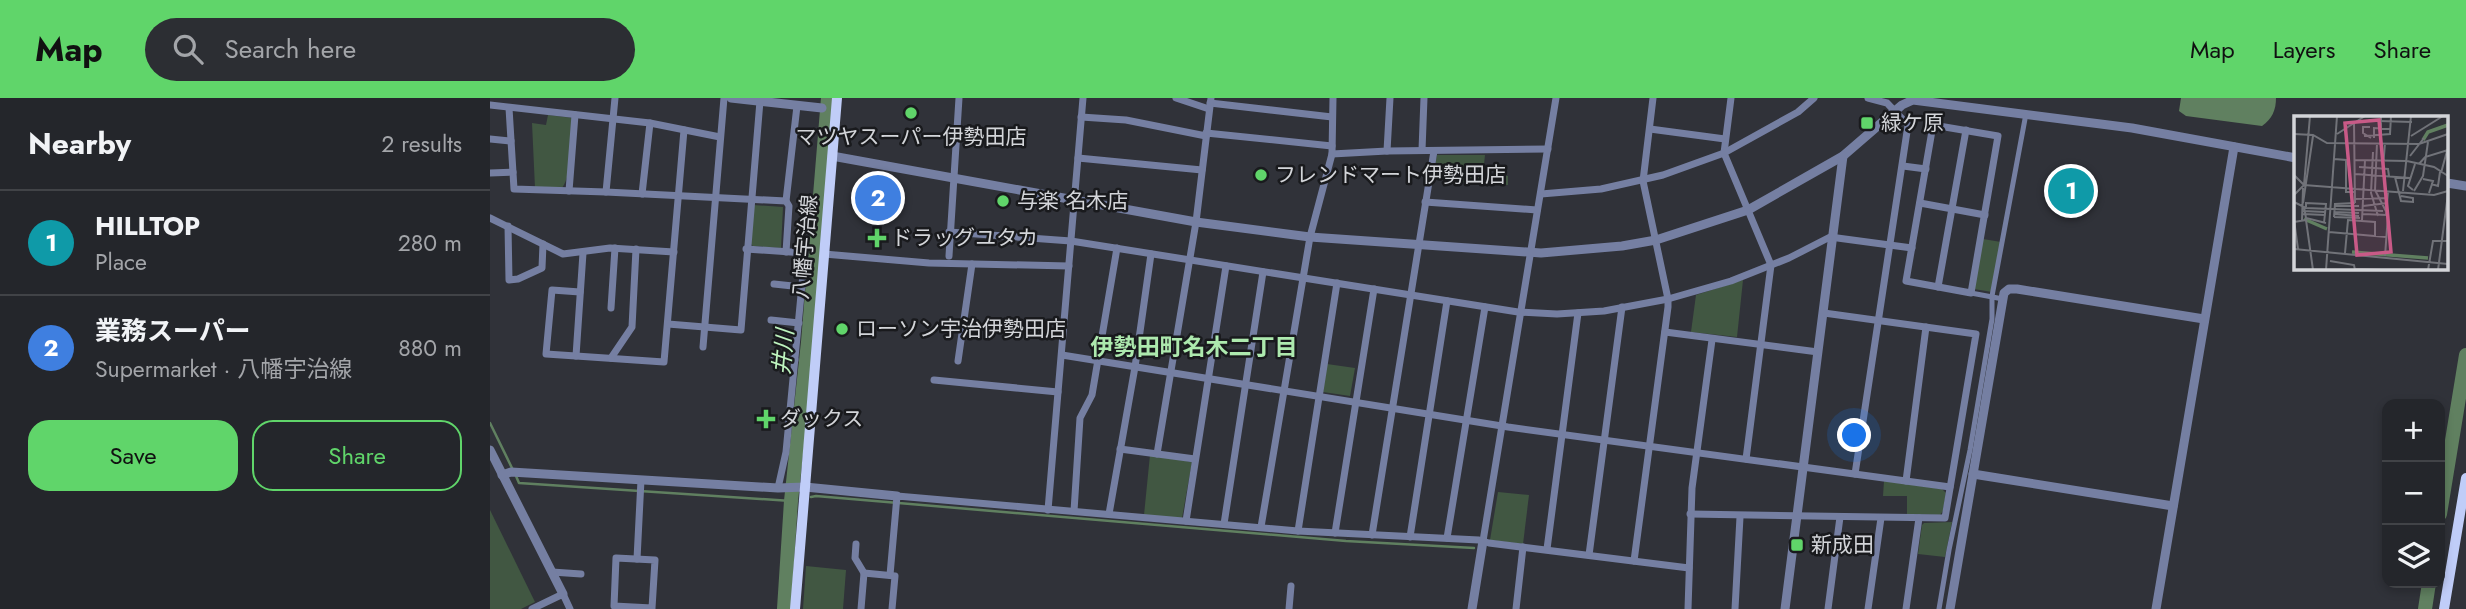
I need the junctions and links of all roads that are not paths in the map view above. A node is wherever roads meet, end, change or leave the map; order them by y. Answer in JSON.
{"nodes":[{"id":1,"x":505,"y":98,"type":"edge"},
{"id":2,"x":615,"y":98,"type":"edge"},
{"id":3,"x":724,"y":98,"type":"edge"},
{"id":4,"x":731,"y":98,"type":"edge"},
{"id":5,"x":959,"y":98,"type":"edge"},
{"id":6,"x":1083,"y":98,"type":"edge"},
{"id":7,"x":1175,"y":98,"type":"edge"},
{"id":8,"x":1333,"y":98,"type":"edge"},
{"id":9,"x":1390,"y":98,"type":"edge"},
{"id":10,"x":1424,"y":98,"type":"edge"},
{"id":11,"x":1556,"y":98,"type":"edge"},
{"id":12,"x":1653,"y":98,"type":"edge"},
{"id":13,"x":1731,"y":98,"type":"edge"},
{"id":14,"x":1814,"y":98,"type":"edge"},
{"id":15,"x":1868,"y":98,"type":"edge"},
{"id":16,"x":760,"y":102,"type":"junction"},
{"id":17,"x":1210,"y":103,"type":"edge"},
{"id":18,"x":836,"y":104,"type":"edge"},
{"id":19,"x":490,"y":105,"type":"edge"},
{"id":20,"x":821,"y":105,"type":"edge"},
{"id":21,"x":797,"y":106,"type":"junction"},
{"id":22,"x":506,"y":108,"type":"junction"},
{"id":23,"x":1895,"y":111,"type":"junction"},
{"id":24,"x":575,"y":115,"type":"junction"},
{"id":25,"x":1081,"y":117,"type":"junction"},
{"id":26,"x":1332,"y":117,"type":"junction"},
{"id":27,"x":612,"y":119,"type":"junction"},
{"id":28,"x":2025,"y":119,"type":"dead end"},
{"id":29,"x":650,"y":123,"type":"junction"},
{"id":30,"x":1650,"y":129,"type":"junction"},
{"id":31,"x":684,"y":130,"type":"junction"},
{"id":32,"x":1966,"y":130,"type":"junction"},
{"id":33,"x":1206,"y":135,"type":"junction"},
{"id":34,"x":720,"y":137,"type":"junction"},
{"id":35,"x":490,"y":139,"type":"edge"},
{"id":36,"x":1725,"y":139,"type":"junction"},
{"id":37,"x":512,"y":141,"type":"junction"},
{"id":38,"x":2234,"y":147,"type":"junction"},
{"id":39,"x":1548,"y":149,"type":"junction"},
{"id":40,"x":1332,"y":150,"type":"junction"},
{"id":41,"x":1387,"y":150,"type":"junction"},
{"id":42,"x":1422,"y":150,"type":"junction"},
{"id":43,"x":1434,"y":150,"type":"junction"},
{"id":44,"x":1724,"y":153,"type":"junction"},
{"id":45,"x":832,"y":156,"type":"junction"},
{"id":46,"x":1843,"y":156,"type":"junction"},
{"id":47,"x":1078,"y":158,"type":"junction"},
{"id":48,"x":2294,"y":158,"type":"edge"},
{"id":49,"x":1903,"y":166,"type":"junction"},
{"id":50,"x":1926,"y":169,"type":"junction"},
{"id":51,"x":1202,"y":170,"type":"junction"},
{"id":52,"x":513,"y":172,"type":"junction"},
{"id":53,"x":490,"y":173,"type":"edge"},
{"id":54,"x":954,"y":178,"type":"junction"},
{"id":55,"x":1643,"y":181,"type":"junction"},
{"id":56,"x":2448,"y":183,"type":"edge"},
{"id":57,"x":2466,"y":186,"type":"edge"},
{"id":58,"x":569,"y":191,"type":"junction"},
{"id":59,"x":606,"y":192,"type":"junction"},
{"id":60,"x":642,"y":194,"type":"junction"},
{"id":61,"x":1541,"y":194,"type":"junction"},
{"id":62,"x":679,"y":195,"type":"junction"},
{"id":63,"x":715,"y":198,"type":"junction"},
{"id":64,"x":1074,"y":199,"type":"junction"},
{"id":65,"x":750,"y":200,"type":"junction"},
{"id":66,"x":786,"y":201,"type":"junction"},
{"id":67,"x":1425,"y":202,"type":"junction"},
{"id":68,"x":1920,"y":203,"type":"junction"},
{"id":69,"x":1952,"y":209,"type":"junction"},
{"id":70,"x":1537,"y":210,"type":"junction"},
{"id":71,"x":1748,"y":210,"type":"junction"},
{"id":72,"x":1984,"y":215,"type":"junction"},
{"id":73,"x":490,"y":218,"type":"edge"},
{"id":74,"x":1196,"y":222,"type":"junction"},
{"id":75,"x":508,"y":226,"type":"junction"},
{"id":76,"x":949,"y":232,"type":"junction"},
{"id":77,"x":1310,"y":237,"type":"junction"},
{"id":78,"x":1833,"y":238,"type":"junction"},
{"id":79,"x":1656,"y":240,"type":"junction"},
{"id":80,"x":1071,"y":241,"type":"junction"},
{"id":81,"x":543,"y":244,"type":"junction"},
{"id":82,"x":1890,"y":245,"type":"junction"},
{"id":83,"x":1418,"y":246,"type":"junction"},
{"id":84,"x":615,"y":248,"type":"junction"},
{"id":85,"x":1117,"y":248,"type":"junction"},
{"id":86,"x":1912,"y":248,"type":"junction"},
{"id":87,"x":636,"y":249,"type":"junction"},
{"id":88,"x":746,"y":249,"type":"junction"},
{"id":89,"x":674,"y":251,"type":"junction"},
{"id":90,"x":786,"y":252,"type":"junction"},
{"id":91,"x":583,"y":253,"type":"junction"},
{"id":92,"x":1529,"y":253,"type":"junction"},
{"id":93,"x":824,"y":254,"type":"junction"},
{"id":94,"x":1152,"y":254,"type":"junction"},
{"id":95,"x":949,"y":256,"type":"dead end"},
{"id":96,"x":1190,"y":260,"type":"junction"},
{"id":97,"x":972,"y":264,"type":"junction"},
{"id":98,"x":1771,"y":265,"type":"junction"},
{"id":99,"x":1069,"y":266,"type":"junction"},
{"id":100,"x":1226,"y":266,"type":"junction"},
{"id":101,"x":1263,"y":272,"type":"junction"},
{"id":102,"x":1303,"y":278,"type":"junction"},
{"id":103,"x":1337,"y":283,"type":"junction"},
{"id":104,"x":774,"y":284,"type":"dead end"},
{"id":105,"x":802,"y":287,"type":"junction"},
{"id":106,"x":1938,"y":287,"type":"junction"},
{"id":107,"x":1374,"y":289,"type":"junction"},
{"id":108,"x":580,"y":292,"type":"junction"},
{"id":109,"x":1970,"y":293,"type":"junction"},
{"id":110,"x":1410,"y":295,"type":"junction"},
{"id":111,"x":1992,"y":296,"type":"junction"},
{"id":112,"x":1668,"y":299,"type":"junction"},
{"id":113,"x":2003,"y":299,"type":"junction"},
{"id":114,"x":1447,"y":301,"type":"junction"},
{"id":115,"x":1485,"y":307,"type":"junction"},
{"id":116,"x":1622,"y":307,"type":"junction"},
{"id":117,"x":611,"y":309,"type":"dead end"},
{"id":118,"x":1521,"y":313,"type":"junction"},
{"id":119,"x":1578,"y":313,"type":"junction"},
{"id":120,"x":1824,"y":313,"type":"junction"},
{"id":121,"x":2204,"y":319,"type":"junction"},
{"id":122,"x":771,"y":320,"type":"dead end"},
{"id":123,"x":1879,"y":321,"type":"junction"},
{"id":124,"x":799,"y":323,"type":"junction"},
{"id":125,"x":668,"y":324,"type":"junction"},
{"id":126,"x":1926,"y":327,"type":"junction"},
{"id":127,"x":704,"y":328,"type":"junction"},
{"id":128,"x":1665,"y":332,"type":"junction"},
{"id":129,"x":1712,"y":340,"type":"junction"},
{"id":130,"x":1761,"y":344,"type":"junction"},
{"id":131,"x":703,"y":347,"type":"dead end"},
{"id":132,"x":1818,"y":352,"type":"junction"},
{"id":133,"x":1062,"y":355,"type":"junction"},
{"id":134,"x":576,"y":356,"type":"junction"},
{"id":135,"x":611,"y":358,"type":"junction"},
{"id":136,"x":774,"y":358,"type":"dead end"},
{"id":137,"x":795,"y":360,"type":"junction"},
{"id":138,"x":958,"y":361,"type":"dead end"},
{"id":139,"x":1099,"y":361,"type":"junction"},
{"id":140,"x":1135,"y":367,"type":"junction"},
{"id":141,"x":1172,"y":373,"type":"junction"},
{"id":142,"x":1208,"y":379,"type":"junction"},
{"id":143,"x":934,"y":380,"type":"dead end"},
{"id":144,"x":1245,"y":385,"type":"junction"},
{"id":145,"x":1284,"y":391,"type":"junction"},
{"id":146,"x":1058,"y":392,"type":"junction"},
{"id":147,"x":1319,"y":397,"type":"junction"},
{"id":148,"x":1355,"y":402,"type":"junction"},
{"id":149,"x":1392,"y":408,"type":"junction"},
{"id":150,"x":1430,"y":415,"type":"junction"},
{"id":151,"x":1466,"y":421,"type":"junction"},
{"id":152,"x":1503,"y":426,"type":"junction"},
{"id":153,"x":1562,"y":435,"type":"junction"},
{"id":154,"x":1606,"y":441,"type":"junction"},
{"id":155,"x":1650,"y":446,"type":"junction"},
{"id":156,"x":1120,"y":449,"type":"junction"},
{"id":157,"x":490,"y":450,"type":"edge"},
{"id":158,"x":1696,"y":453,"type":"junction"},
{"id":159,"x":1157,"y":454,"type":"junction"},
{"id":160,"x":1195,"y":459,"type":"junction"},
{"id":161,"x":1746,"y":459,"type":"junction"},
{"id":162,"x":1802,"y":467,"type":"junction"},
{"id":163,"x":505,"y":474,"type":"junction"},
{"id":164,"x":1856,"y":474,"type":"junction"},
{"id":165,"x":1973,"y":474,"type":"junction"},
{"id":166,"x":2466,"y":478,"type":"edge"},
{"id":167,"x":1906,"y":481,"type":"junction"},
{"id":168,"x":641,"y":487,"type":"junction"},
{"id":169,"x":1950,"y":487,"type":"junction"},
{"id":170,"x":780,"y":488,"type":"junction"},
{"id":171,"x":801,"y":488,"type":"junction"},
{"id":172,"x":896,"y":499,"type":"junction"},
{"id":173,"x":2173,"y":506,"type":"junction"},
{"id":174,"x":1048,"y":510,"type":"junction"},
{"id":175,"x":1074,"y":511,"type":"junction"},
{"id":176,"x":1109,"y":514,"type":"junction"},
{"id":177,"x":1690,"y":514,"type":"junction"},
{"id":178,"x":1740,"y":517,"type":"junction"},
{"id":179,"x":1796,"y":517,"type":"junction"},
{"id":180,"x":1840,"y":517,"type":"junction"},
{"id":181,"x":2463,"y":517,"type":"edge"},
{"id":182,"x":1881,"y":518,"type":"junction"},
{"id":183,"x":1919,"y":518,"type":"junction"},
{"id":184,"x":1186,"y":521,"type":"junction"},
{"id":185,"x":1224,"y":524,"type":"junction"},
{"id":186,"x":1261,"y":527,"type":"junction"},
{"id":187,"x":1298,"y":531,"type":"junction"},
{"id":188,"x":1335,"y":533,"type":"junction"},
{"id":189,"x":1372,"y":535,"type":"junction"},
{"id":190,"x":1410,"y":537,"type":"junction"},
{"id":191,"x":1447,"y":538,"type":"junction"},
{"id":192,"x":1483,"y":541,"type":"junction"},
{"id":193,"x":856,"y":544,"type":"dead end"},
{"id":194,"x":1524,"y":547,"type":"junction"},
{"id":195,"x":1547,"y":550,"type":"junction"},
{"id":196,"x":1589,"y":555,"type":"junction"},
{"id":197,"x":637,"y":559,"type":"junction"},
{"id":198,"x":1634,"y":561,"type":"junction"},
{"id":199,"x":1689,"y":568,"type":"junction"},
{"id":200,"x":552,"y":572,"type":"junction"},
{"id":201,"x":864,"y":573,"type":"junction"},
{"id":202,"x":581,"y":574,"type":"dead end"},
{"id":203,"x":890,"y":575,"type":"junction"},
{"id":204,"x":1292,"y":586,"type":"dead end"},
{"id":205,"x":563,"y":594,"type":"junction"},
{"id":206,"x":652,"y":608,"type":"edge"},
{"id":207,"x":532,"y":609,"type":"edge"},
{"id":208,"x":570,"y":609,"type":"edge"},
{"id":209,"x":795,"y":609,"type":"edge"},
{"id":210,"x":861,"y":609,"type":"edge"},
{"id":211,"x":892,"y":609,"type":"edge"},
{"id":212,"x":1289,"y":609,"type":"edge"},
{"id":213,"x":1472,"y":609,"type":"edge"},
{"id":214,"x":1516,"y":609,"type":"edge"},
{"id":215,"x":1688,"y":609,"type":"edge"},
{"id":216,"x":1735,"y":609,"type":"edge"},
{"id":217,"x":1785,"y":609,"type":"edge"},
{"id":218,"x":1828,"y":609,"type":"edge"},
{"id":219,"x":1868,"y":609,"type":"edge"},
{"id":220,"x":1906,"y":609,"type":"edge"},
{"id":221,"x":1939,"y":609,"type":"edge"},
{"id":222,"x":1950,"y":609,"type":"edge"},
{"id":223,"x":2156,"y":609,"type":"edge"},
{"id":224,"x":2444,"y":609,"type":"edge"}],
"edges":[{"from":1,"to":22,"type":"street"},
{"from":2,"to":27,"type":"street"},
{"from":3,"to":34,"type":"street"},
{"from":4,"to":16,"type":"street"},
{"from":5,"to":54,"type":"street"},
{"from":6,"to":25,"type":"street"},
{"from":7,"to":17,"type":"street"},
{"from":8,"to":26,"type":"street"},
{"from":9,"to":41,"type":"street"},
{"from":10,"to":42,"type":"street"},
{"from":11,"to":39,"type":"street"},
{"from":12,"to":30,"type":"street"},
{"from":13,"to":36,"type":"street"},
{"from":14,"to":44,"type":"street"},
{"from":15,"to":23,"type":"street"},
{"from":16,"to":21,"type":"street"},
{"from":16,"to":65,"type":"street"},
{"from":17,"to":26,"type":"street"},
{"from":17,"to":33,"type":"street"},
{"from":18,"to":20,"type":"street"},
{"from":18,"to":45,"type":"main road","name":"八幡宇治線"},
{"from":19,"to":22,"type":"street"},
{"from":20,"to":21,"type":"street"},
{"from":21,"to":66,"type":"street"},
{"from":22,"to":24,"type":"street"},
{"from":22,"to":37,"type":"street"},
{"from":23,"to":38,"type":"street"},
{"from":23,"to":46,"type":"street"},
{"from":23,"to":49,"type":"street"},
{"from":24,"to":27,"type":"street"},
{"from":24,"to":58,"type":"street"},
{"from":25,"to":33,"type":"street"},
{"from":25,"to":47,"type":"street"},
{"from":26,"to":40,"type":"street"},
{"from":27,"to":29,"type":"street"},
{"from":27,"to":59,"type":"street"},
{"from":28,"to":111,"type":"street"},
{"from":29,"to":31,"type":"street"},
{"from":29,"to":60,"type":"street"},
{"from":30,"to":36,"type":"street"},
{"from":30,"to":55,"type":"street"},
{"from":31,"to":34,"type":"street"},
{"from":31,"to":62,"type":"street"},
{"from":32,"to":50,"type":"street"},
{"from":32,"to":69,"type":"street"},
{"from":32,"to":72,"type":"street"},
{"from":33,"to":40,"type":"street"},
{"from":33,"to":51,"type":"street"},
{"from":34,"to":63,"type":"street"},
{"from":35,"to":37,"type":"street"},
{"from":36,"to":44,"type":"street"},
{"from":37,"to":52,"type":"street"},
{"from":38,"to":48,"type":"street"},
{"from":38,"to":121,"type":"street"},
{"from":39,"to":43,"type":"street"},
{"from":39,"to":61,"type":"street"},
{"from":40,"to":41,"type":"street"},
{"from":40,"to":77,"type":"street"},
{"from":41,"to":42,"type":"street"},
{"from":42,"to":43,"type":"street"},
{"from":43,"to":67,"type":"street"},
{"from":44,"to":55,"type":"street"},
{"from":44,"to":71,"type":"street"},
{"from":45,"to":54,"type":"street"},
{"from":45,"to":93,"type":"main road","name":"八幡宇治線"},
{"from":46,"to":71,"type":"street"},
{"from":46,"to":78,"type":"street"},
{"from":47,"to":51,"type":"street"},
{"from":47,"to":64,"type":"street"},
{"from":49,"to":50,"type":"street"},
{"from":49,"to":82,"type":"street"},
{"from":50,"to":68,"type":"street"},
{"from":51,"to":74,"type":"street"},
{"from":52,"to":53,"type":"street"},
{"from":52,"to":58,"type":"street"},
{"from":54,"to":64,"type":"street"},
{"from":54,"to":76,"type":"street"},
{"from":55,"to":61,"type":"street"},
{"from":55,"to":79,"type":"street"},
{"from":56,"to":57,"type":"street"},
{"from":58,"to":59,"type":"street"},
{"from":59,"to":60,"type":"street"},
{"from":60,"to":62,"type":"street"},
{"from":61,"to":70,"type":"street"},
{"from":62,"to":63,"type":"street"},
{"from":62,"to":89,"type":"street"},
{"from":63,"to":65,"type":"street"},
{"from":63,"to":127,"type":"street"},
{"from":64,"to":74,"type":"street"},
{"from":64,"to":80,"type":"street"},
{"from":65,"to":66,"type":"street"},
{"from":65,"to":88,"type":"street"},
{"from":66,"to":90,"type":"street"},
{"from":67,"to":70,"type":"street"},
{"from":67,"to":83,"type":"street"},
{"from":68,"to":69,"type":"street"},
{"from":68,"to":86,"type":"street"},
{"from":69,"to":72,"type":"street"},
{"from":69,"to":106,"type":"street"},
{"from":70,"to":92,"type":"street"},
{"from":71,"to":79,"type":"street"},
{"from":71,"to":98,"type":"street"},
{"from":72,"to":109,"type":"street"},
{"from":73,"to":75,"type":"street"},
{"from":74,"to":77,"type":"street"},
{"from":74,"to":96,"type":"street"},
{"from":75,"to":81,"type":"street"},
{"from":75,"to":81,"type":"street"},
{"from":76,"to":80,"type":"street"},
{"from":76,"to":95,"type":"street"},
{"from":77,"to":83,"type":"street"},
{"from":77,"to":102,"type":"street"},
{"from":78,"to":82,"type":"street"},
{"from":78,"to":98,"type":"street"},
{"from":78,"to":120,"type":"street"},
{"from":79,"to":92,"type":"street"},
{"from":79,"to":112,"type":"street"},
{"from":80,"to":85,"type":"street"},
{"from":80,"to":99,"type":"street"},
{"from":81,"to":91,"type":"street"},
{"from":82,"to":86,"type":"street"},
{"from":82,"to":123,"type":"street"},
{"from":83,"to":92,"type":"street"},
{"from":83,"to":110,"type":"street"},
{"from":84,"to":87,"type":"street"},
{"from":84,"to":91,"type":"street"},
{"from":84,"to":117,"type":"street"},
{"from":85,"to":94,"type":"street"},
{"from":85,"to":139,"type":"street"},
{"from":86,"to":106,"type":"street"},
{"from":87,"to":89,"type":"street"},
{"from":87,"to":135,"type":"street"},
{"from":88,"to":90,"type":"street"},
{"from":88,"to":127,"type":"street"},
{"from":89,"to":125,"type":"street"},
{"from":90,"to":105,"type":"street"},
{"from":91,"to":108,"type":"street"},
{"from":92,"to":118,"type":"street"},
{"from":93,"to":97,"type":"street"},
{"from":93,"to":171,"type":"main road","name":"八幡宇治線"},
{"from":94,"to":96,"type":"street"},
{"from":94,"to":140,"type":"street"},
{"from":96,"to":100,"type":"street"},
{"from":96,"to":141,"type":"street"},
{"from":97,"to":99,"type":"street"},
{"from":97,"to":138,"type":"street"},
{"from":98,"to":112,"type":"street"},
{"from":98,"to":130,"type":"street"},
{"from":99,"to":133,"type":"street"},
{"from":100,"to":101,"type":"street"},
{"from":100,"to":142,"type":"street"},
{"from":101,"to":102,"type":"street"},
{"from":101,"to":144,"type":"street"},
{"from":102,"to":103,"type":"street"},
{"from":102,"to":145,"type":"street"},
{"from":103,"to":107,"type":"street"},
{"from":103,"to":147,"type":"street"},
{"from":104,"to":105,"type":"street"},
{"from":105,"to":124,"type":"street"},
{"from":106,"to":109,"type":"street"},
{"from":107,"to":110,"type":"street"},
{"from":107,"to":148,"type":"street"},
{"from":108,"to":134,"type":"street"},
{"from":108,"to":134,"type":"street"},
{"from":109,"to":111,"type":"street"},
{"from":110,"to":114,"type":"street"},
{"from":110,"to":149,"type":"street"},
{"from":111,"to":113,"type":"street"},
{"from":111,"to":221,"type":"street"},
{"from":112,"to":116,"type":"street"},
{"from":112,"to":128,"type":"street"},
{"from":113,"to":121,"type":"street"},
{"from":113,"to":165,"type":"street"},
{"from":114,"to":115,"type":"street"},
{"from":114,"to":150,"type":"street"},
{"from":115,"to":118,"type":"street"},
{"from":115,"to":151,"type":"street"},
{"from":116,"to":119,"type":"street"},
{"from":116,"to":154,"type":"street"},
{"from":118,"to":119,"type":"street"},
{"from":118,"to":152,"type":"street"},
{"from":119,"to":153,"type":"street"},
{"from":120,"to":123,"type":"street"},
{"from":120,"to":132,"type":"street"},
{"from":121,"to":173,"type":"street"},
{"from":122,"to":124,"type":"street"},
{"from":123,"to":126,"type":"street"},
{"from":123,"to":164,"type":"street"},
{"from":124,"to":137,"type":"street"},
{"from":125,"to":127,"type":"street"},
{"from":125,"to":135,"type":"street"},
{"from":126,"to":167,"type":"street"},
{"from":126,"to":169,"type":"street"},
{"from":127,"to":131,"type":"street"},
{"from":128,"to":129,"type":"street"},
{"from":128,"to":155,"type":"street"},
{"from":129,"to":130,"type":"street"},
{"from":129,"to":158,"type":"street"},
{"from":130,"to":132,"type":"street"},
{"from":130,"to":161,"type":"street"},
{"from":132,"to":162,"type":"street"},
{"from":133,"to":139,"type":"street"},
{"from":133,"to":146,"type":"street"},
{"from":134,"to":135,"type":"street"},
{"from":136,"to":137,"type":"street"},
{"from":137,"to":170,"type":"street"},
{"from":139,"to":140,"type":"street"},
{"from":139,"to":175,"type":"street"},
{"from":140,"to":141,"type":"street"},
{"from":140,"to":156,"type":"street"},
{"from":141,"to":142,"type":"street"},
{"from":141,"to":159,"type":"street"},
{"from":142,"to":144,"type":"street"},
{"from":142,"to":160,"type":"street"},
{"from":143,"to":146,"type":"street"},
{"from":144,"to":145,"type":"street"},
{"from":144,"to":185,"type":"street"},
{"from":145,"to":147,"type":"street"},
{"from":145,"to":186,"type":"street"},
{"from":146,"to":174,"type":"street"},
{"from":147,"to":148,"type":"street"},
{"from":147,"to":187,"type":"street"},
{"from":148,"to":149,"type":"street"},
{"from":148,"to":188,"type":"street"},
{"from":149,"to":150,"type":"street"},
{"from":149,"to":189,"type":"street"},
{"from":150,"to":151,"type":"street"},
{"from":150,"to":190,"type":"street"},
{"from":151,"to":152,"type":"street"},
{"from":151,"to":191,"type":"street"},
{"from":152,"to":153,"type":"street"},
{"from":152,"to":192,"type":"street"},
{"from":153,"to":154,"type":"street"},
{"from":153,"to":195,"type":"street"},
{"from":154,"to":155,"type":"street"},
{"from":154,"to":196,"type":"street"},
{"from":155,"to":158,"type":"street"},
{"from":155,"to":198,"type":"street"},
{"from":156,"to":159,"type":"street"},
{"from":156,"to":176,"type":"street"},
{"from":157,"to":163,"type":"street"},
{"from":158,"to":161,"type":"street"},
{"from":158,"to":177,"type":"street"},
{"from":159,"to":160,"type":"street"},
{"from":160,"to":184,"type":"street"},
{"from":161,"to":162,"type":"street"},
{"from":162,"to":164,"type":"street"},
{"from":162,"to":179,"type":"street"},
{"from":163,"to":168,"type":"street"},
{"from":163,"to":200,"type":"street"},
{"from":164,"to":167,"type":"street"},
{"from":165,"to":173,"type":"street"},
{"from":165,"to":222,"type":"street"},
{"from":166,"to":181,"type":"main road"},
{"from":167,"to":169,"type":"street"},
{"from":168,"to":170,"type":"street"},
{"from":168,"to":197,"type":"street"},
{"from":169,"to":183,"type":"street"},
{"from":170,"to":171,"type":"street"},
{"from":171,"to":172,"type":"street"},
{"from":171,"to":209,"type":"main road","name":"八幡宇治線"},
{"from":172,"to":174,"type":"street"},
{"from":172,"to":203,"type":"street"},
{"from":173,"to":223,"type":"street"},
{"from":174,"to":175,"type":"street"},
{"from":175,"to":176,"type":"street"},
{"from":176,"to":184,"type":"street"},
{"from":177,"to":178,"type":"street"},
{"from":177,"to":199,"type":"street"},
{"from":178,"to":179,"type":"street"},
{"from":178,"to":216,"type":"street"},
{"from":179,"to":180,"type":"street"},
{"from":179,"to":217,"type":"street"},
{"from":180,"to":182,"type":"street"},
{"from":180,"to":218,"type":"street"},
{"from":181,"to":224,"type":"main road"},
{"from":182,"to":183,"type":"street"},
{"from":182,"to":219,"type":"street"},
{"from":183,"to":220,"type":"street"},
{"from":184,"to":185,"type":"street"},
{"from":185,"to":186,"type":"street"},
{"from":186,"to":187,"type":"street"},
{"from":187,"to":188,"type":"street"},
{"from":188,"to":189,"type":"street"},
{"from":189,"to":190,"type":"street"},
{"from":190,"to":191,"type":"street"},
{"from":191,"to":192,"type":"street"},
{"from":192,"to":194,"type":"street"},
{"from":192,"to":213,"type":"street"},
{"from":193,"to":201,"type":"street"},
{"from":194,"to":195,"type":"street"},
{"from":194,"to":214,"type":"street"},
{"from":195,"to":196,"type":"street"},
{"from":196,"to":198,"type":"street"},
{"from":197,"to":206,"type":"street"},
{"from":197,"to":206,"type":"street"},
{"from":198,"to":199,"type":"street"},
{"from":199,"to":215,"type":"street"},
{"from":200,"to":202,"type":"street"},
{"from":200,"to":205,"type":"street"},
{"from":201,"to":203,"type":"street"},
{"from":201,"to":210,"type":"street"},
{"from":203,"to":211,"type":"street"},
{"from":204,"to":212,"type":"street"},
{"from":205,"to":207,"type":"street"},
{"from":205,"to":208,"type":"street"}]}
